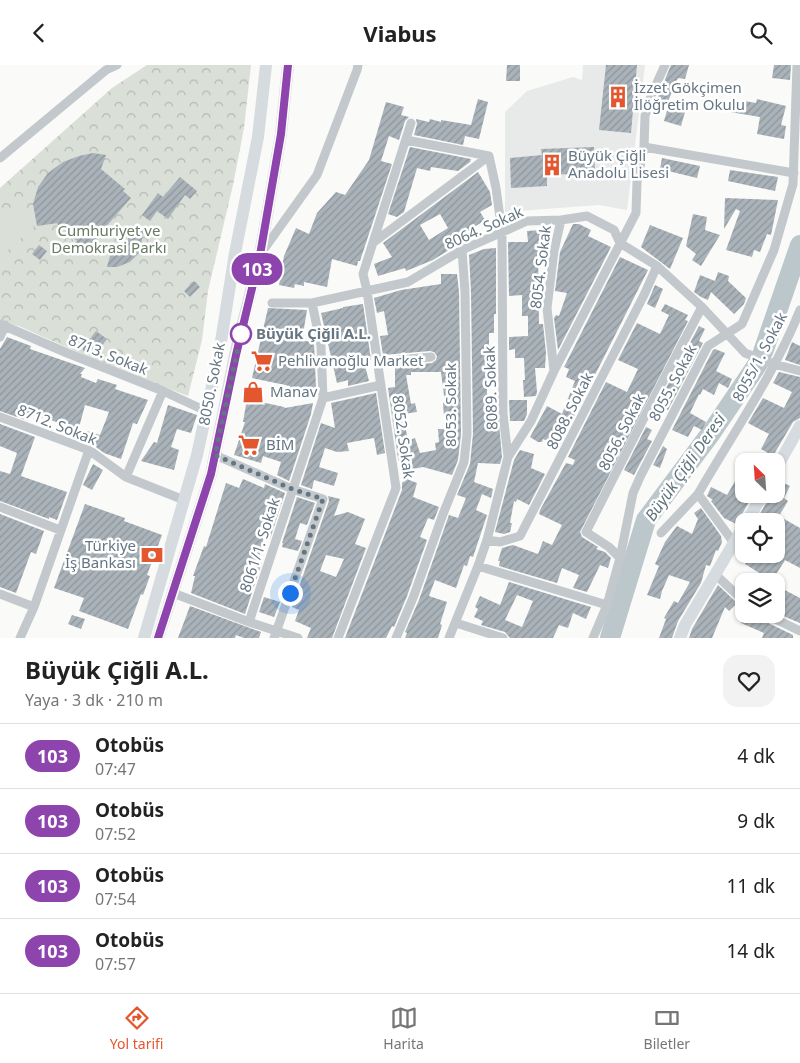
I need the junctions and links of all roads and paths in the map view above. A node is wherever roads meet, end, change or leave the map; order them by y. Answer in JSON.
{"nodes":[{"id":1,"x":117,"y":65,"type":"edge"},
{"id":2,"x":266,"y":65,"type":"edge"},
{"id":3,"x":288,"y":65,"type":"edge"},
{"id":4,"x":358,"y":65,"type":"edge"},
{"id":5,"x":665,"y":65,"type":"edge"},
{"id":6,"x":797,"y":65,"type":"edge"},
{"id":7,"x":411,"y":123,"type":"dead end"},
{"id":8,"x":406,"y":140,"type":"junction"},
{"id":9,"x":644,"y":147,"type":"junction"},
{"id":10,"x":489,"y":156,"type":"junction"},
{"id":11,"x":0,"y":158,"type":"edge"},
{"id":12,"x":794,"y":173,"type":"junction"},
{"id":13,"x":561,"y":220,"type":"junction"},
{"id":14,"x":502,"y":232,"type":"junction"},
{"id":15,"x":374,"y":242,"type":"junction"},
{"id":16,"x":620,"y":243,"type":"junction"},
{"id":17,"x":462,"y":250,"type":"junction"},
{"id":18,"x":260,"y":255,"type":"junction"},
{"id":19,"x":657,"y":266,"type":"junction"},
{"id":20,"x":367,"y":291,"type":"junction"},
{"id":21,"x":272,"y":303,"type":"dead end"},
{"id":22,"x":312,"y":303,"type":"junction"},
{"id":23,"x":702,"y":307,"type":"junction"},
{"id":24,"x":800,"y":310,"type":"edge"},
{"id":25,"x":2,"y":324,"type":"edge"},
{"id":26,"x":728,"y":333,"type":"junction"},
{"id":27,"x":0,"y":337,"type":"edge"},
{"id":28,"x":431,"y":357,"type":"dead end"},
{"id":29,"x":378,"y":362,"type":"junction"},
{"id":30,"x":772,"y":363,"type":"junction"},
{"id":31,"x":554,"y":371,"type":"junction"},
{"id":32,"x":800,"y":371,"type":"edge"},
{"id":33,"x":381,"y":385,"type":"junction"},
{"id":34,"x":163,"y":391,"type":"junction"},
{"id":35,"x":323,"y":398,"type":"junction"},
{"id":36,"x":206,"y":411,"type":"junction"},
{"id":37,"x":0,"y":417,"type":"edge"},
{"id":38,"x":800,"y":427,"type":"edge"},
{"id":39,"x":89,"y":450,"type":"junction"},
{"id":40,"x":785,"y":453,"type":"edge"},
{"id":41,"x":215,"y":455,"type":"junction"},
{"id":42,"x":508,"y":457,"type":"junction"},
{"id":43,"x":126,"y":477,"type":"junction"},
{"id":44,"x":292,"y":489,"type":"junction"},
{"id":45,"x":698,"y":494,"type":"junction"},
{"id":46,"x":184,"y":500,"type":"junction"},
{"id":47,"x":0,"y":507,"type":"edge"},
{"id":48,"x":60,"y":529,"type":"junction"},
{"id":49,"x":662,"y":533,"type":"dead end"},
{"id":50,"x":487,"y":540,"type":"junction"},
{"id":51,"x":734,"y":543,"type":"joint"},
{"id":52,"x":620,"y":557,"type":"junction"},
{"id":53,"x":478,"y":566,"type":"junction"},
{"id":54,"x":715,"y":574,"type":"junction"},
{"id":55,"x":173,"y":593,"type":"junction"},
{"id":56,"x":0,"y":594,"type":"edge"},
{"id":57,"x":735,"y":594,"type":"edge"},
{"id":58,"x":607,"y":605,"type":"junction"},
{"id":59,"x":34,"y":607,"type":"junction"},
{"id":60,"x":248,"y":622,"type":"junction"},
{"id":61,"x":456,"y":623,"type":"junction"},
{"id":62,"x":784,"y":623,"type":"edge"},
{"id":63,"x":800,"y":631,"type":"edge"},
{"id":64,"x":276,"y":634,"type":"edge"},
{"id":65,"x":20,"y":638,"type":"edge"},
{"id":66,"x":144,"y":638,"type":"edge"},
{"id":67,"x":158,"y":638,"type":"edge"},
{"id":68,"x":298,"y":638,"type":"edge"},
{"id":69,"x":338,"y":638,"type":"edge"},
{"id":70,"x":396,"y":638,"type":"edge"},
{"id":71,"x":449,"y":638,"type":"edge"},
{"id":72,"x":504,"y":638,"type":"edge"},
{"id":73,"x":593,"y":638,"type":"edge"},
{"id":74,"x":680,"y":638,"type":"edge"}],
"edges":[{"from":1,"to":11,"type":"street"},
{"from":2,"to":36,"type":"street","name":"8050. Sokak"},
{"from":3,"to":18,"type":"street","name":"8050. Sokak"},
{"from":4,"to":18,"type":"street"},
{"from":5,"to":9,"type":"street"},
{"from":6,"to":12,"type":"street","name":"8055. Sokak"},
{"from":7,"to":8,"type":"street","name":"8052. Sokak"},
{"from":8,"to":10,"type":"street"},
{"from":8,"to":15,"type":"street","name":"8052. Sokak"},
{"from":9,"to":12,"type":"street"},
{"from":9,"to":16,"type":"street"},
{"from":10,"to":14,"type":"street","name":"8089. Sokak"},
{"from":10,"to":15,"type":"street"},
{"from":12,"to":26,"type":"street","name":"8055. Sokak"},
{"from":13,"to":14,"type":"street","name":"8064. Sokak"},
{"from":13,"to":16,"type":"street","name":"8064. Sokak"},
{"from":13,"to":31,"type":"street","name":"8054. Sokak"},
{"from":14,"to":17,"type":"street","name":"8064. Sokak"},
{"from":14,"to":42,"type":"street","name":"8089. Sokak"},
{"from":15,"to":20,"type":"street","name":"8052. Sokak"},
{"from":16,"to":19,"type":"street","name":"8064. Sokak"},
{"from":16,"to":31,"type":"street"},
{"from":17,"to":20,"type":"street","name":"8064. Sokak"},
{"from":17,"to":70,"type":"street","name":"8053. Sokak"},
{"from":18,"to":41,"type":"street","name":"8050. Sokak"},
{"from":19,"to":23,"type":"street","name":"8064. Sokak"},
{"from":19,"to":50,"type":"street","name":"8088. Sokak"},
{"from":20,"to":22,"type":"street","name":"8064. Sokak"},
{"from":20,"to":29,"type":"street","name":"8052. Sokak"},
{"from":21,"to":22,"type":"street","name":"8064. Sokak"},
{"from":22,"to":35,"type":"street","name":"8061/1. Sokak"},
{"from":23,"to":26,"type":"street","name":"8064. Sokak"},
{"from":23,"to":52,"type":"street","name":"8056. Sokak"},
{"from":24,"to":30,"type":"street","name":"8055/1. Sokak"},
{"from":25,"to":27,"type":"street"},
{"from":25,"to":34,"type":"street","name":"8713. Sokak"},
{"from":26,"to":30,"type":"street","name":"8064. Sokak"},
{"from":26,"to":52,"type":"street","name":"8055. Sokak"},
{"from":28,"to":29,"type":"street"},
{"from":29,"to":33,"type":"street","name":"8052. Sokak"},
{"from":30,"to":32,"type":"street","name":"8064. Sokak"},
{"from":30,"to":45,"type":"street","name":"8055/1. Sokak"},
{"from":31,"to":42,"type":"street"},
{"from":33,"to":35,"type":"street"},
{"from":33,"to":69,"type":"street","name":"8052. Sokak"},
{"from":34,"to":36,"type":"street","name":"8713. Sokak"},
{"from":34,"to":43,"type":"street"},
{"from":35,"to":44,"type":"street","name":"8061/1. Sokak"},
{"from":36,"to":46,"type":"street","name":"8050. Sokak"},
{"from":37,"to":39,"type":"street","name":"8712. Sokak"},
{"from":38,"to":40,"type":"street"},
{"from":39,"to":43,"type":"street","name":"8712. Sokak"},
{"from":39,"to":48,"type":"street"},
{"from":41,"to":44,"type":"street"},
{"from":41,"to":55,"type":"street","name":"8050. Sokak"},
{"from":42,"to":50,"type":"street","name":"8089. Sokak"},
{"from":43,"to":46,"type":"street","name":"8712. Sokak"},
{"from":44,"to":60,"type":"street","name":"8061/1. Sokak"},
{"from":44,"to":64,"type":"street"},
{"from":45,"to":49,"type":"street","name":"8055/1. Sokak"},
{"from":45,"to":51,"type":"street"},
{"from":46,"to":66,"type":"street","name":"8050. Sokak"},
{"from":47,"to":48,"type":"street"},
{"from":48,"to":59,"type":"street"},
{"from":50,"to":53,"type":"street"},
{"from":51,"to":54,"type":"street"},
{"from":52,"to":58,"type":"street","name":"8055. Sokak"},
{"from":53,"to":58,"type":"street"},
{"from":53,"to":61,"type":"street"},
{"from":54,"to":57,"type":"street"},
{"from":54,"to":74,"type":"street"},
{"from":55,"to":60,"type":"street"},
{"from":55,"to":67,"type":"street","name":"8050. Sokak"},
{"from":56,"to":59,"type":"street"},
{"from":58,"to":73,"type":"street","name":"8055. Sokak"},
{"from":59,"to":65,"type":"street"},
{"from":60,"to":64,"type":"street"},
{"from":61,"to":71,"type":"street"},
{"from":61,"to":72,"type":"street"},
{"from":62,"to":63,"type":"street"},
{"from":64,"to":68,"type":"street"}]}
